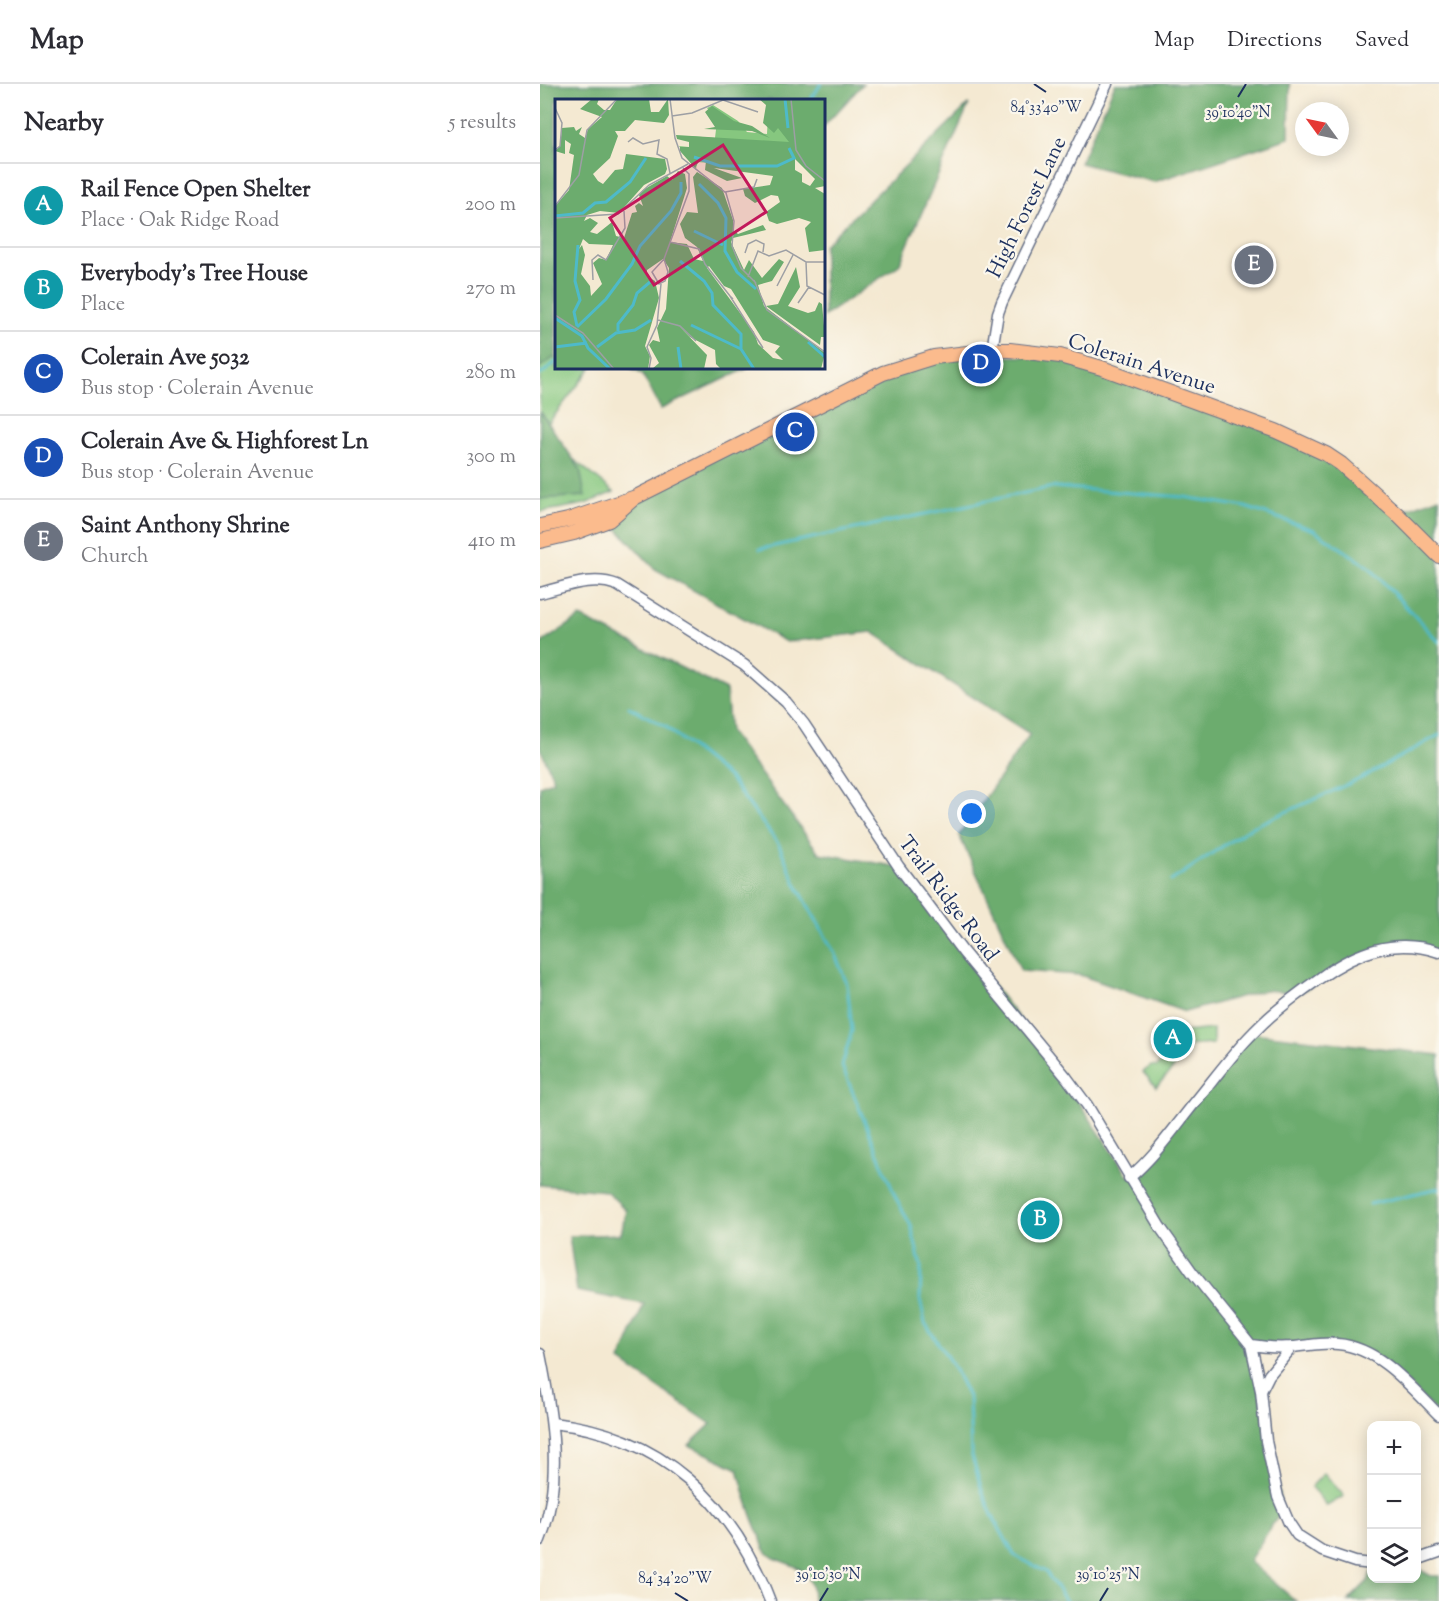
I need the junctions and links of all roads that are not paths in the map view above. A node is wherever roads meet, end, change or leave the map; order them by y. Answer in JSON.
{"nodes":[{"id":1,"x":1107,"y":84,"type":"edge"},
{"id":2,"x":992,"y":350,"type":"junction"},
{"id":3,"x":636,"y":497,"type":"junction"},
{"id":4,"x":540,"y":526,"type":"edge"},
{"id":5,"x":540,"y":541,"type":"edge"},
{"id":6,"x":1439,"y":556,"type":"edge"},
{"id":7,"x":540,"y":593,"type":"edge"},
{"id":8,"x":1439,"y":951,"type":"edge"},
{"id":9,"x":1129,"y":1178,"type":"junction"},
{"id":10,"x":1251,"y":1345,"type":"junction"},
{"id":11,"x":1293,"y":1347,"type":"junction"},
{"id":12,"x":540,"y":1354,"type":"edge"},
{"id":13,"x":1261,"y":1391,"type":"junction"},
{"id":14,"x":1439,"y":1415,"type":"edge"},
{"id":15,"x":552,"y":1423,"type":"junction"},
{"id":16,"x":540,"y":1540,"type":"edge"},
{"id":17,"x":1439,"y":1552,"type":"edge"},
{"id":18,"x":1421,"y":1558,"type":"edge"},
{"id":19,"x":1367,"y":1564,"type":"edge"},
{"id":20,"x":770,"y":1601,"type":"edge"}],
"edges":[{"from":1,"to":2,"type":"street","name":"High Forest Lane"},
{"from":2,"to":3,"type":"main road","name":"Colerain Avenue"},
{"from":2,"to":6,"type":"main road","name":"Colerain Avenue"},
{"from":3,"to":4,"type":"main road","name":"Colerain Avenue"},
{"from":3,"to":5,"type":"main road","name":"Colerain Avenue"},
{"from":7,"to":9,"type":"street","name":"Trail Ridge Road"},
{"from":8,"to":9,"type":"street"},
{"from":9,"to":10,"type":"street","name":"Trail Ridge Road"},
{"from":10,"to":11,"type":"street"},
{"from":10,"to":13,"type":"street","name":"Trail Ridge Road"},
{"from":11,"to":13,"type":"street"},
{"from":11,"to":14,"type":"street"},
{"from":12,"to":15,"type":"street"},
{"from":13,"to":19,"type":"street","name":"Trail Ridge Road"},
{"from":15,"to":16,"type":"street"},
{"from":15,"to":20,"type":"street"},
{"from":17,"to":18,"type":"street"}]}
